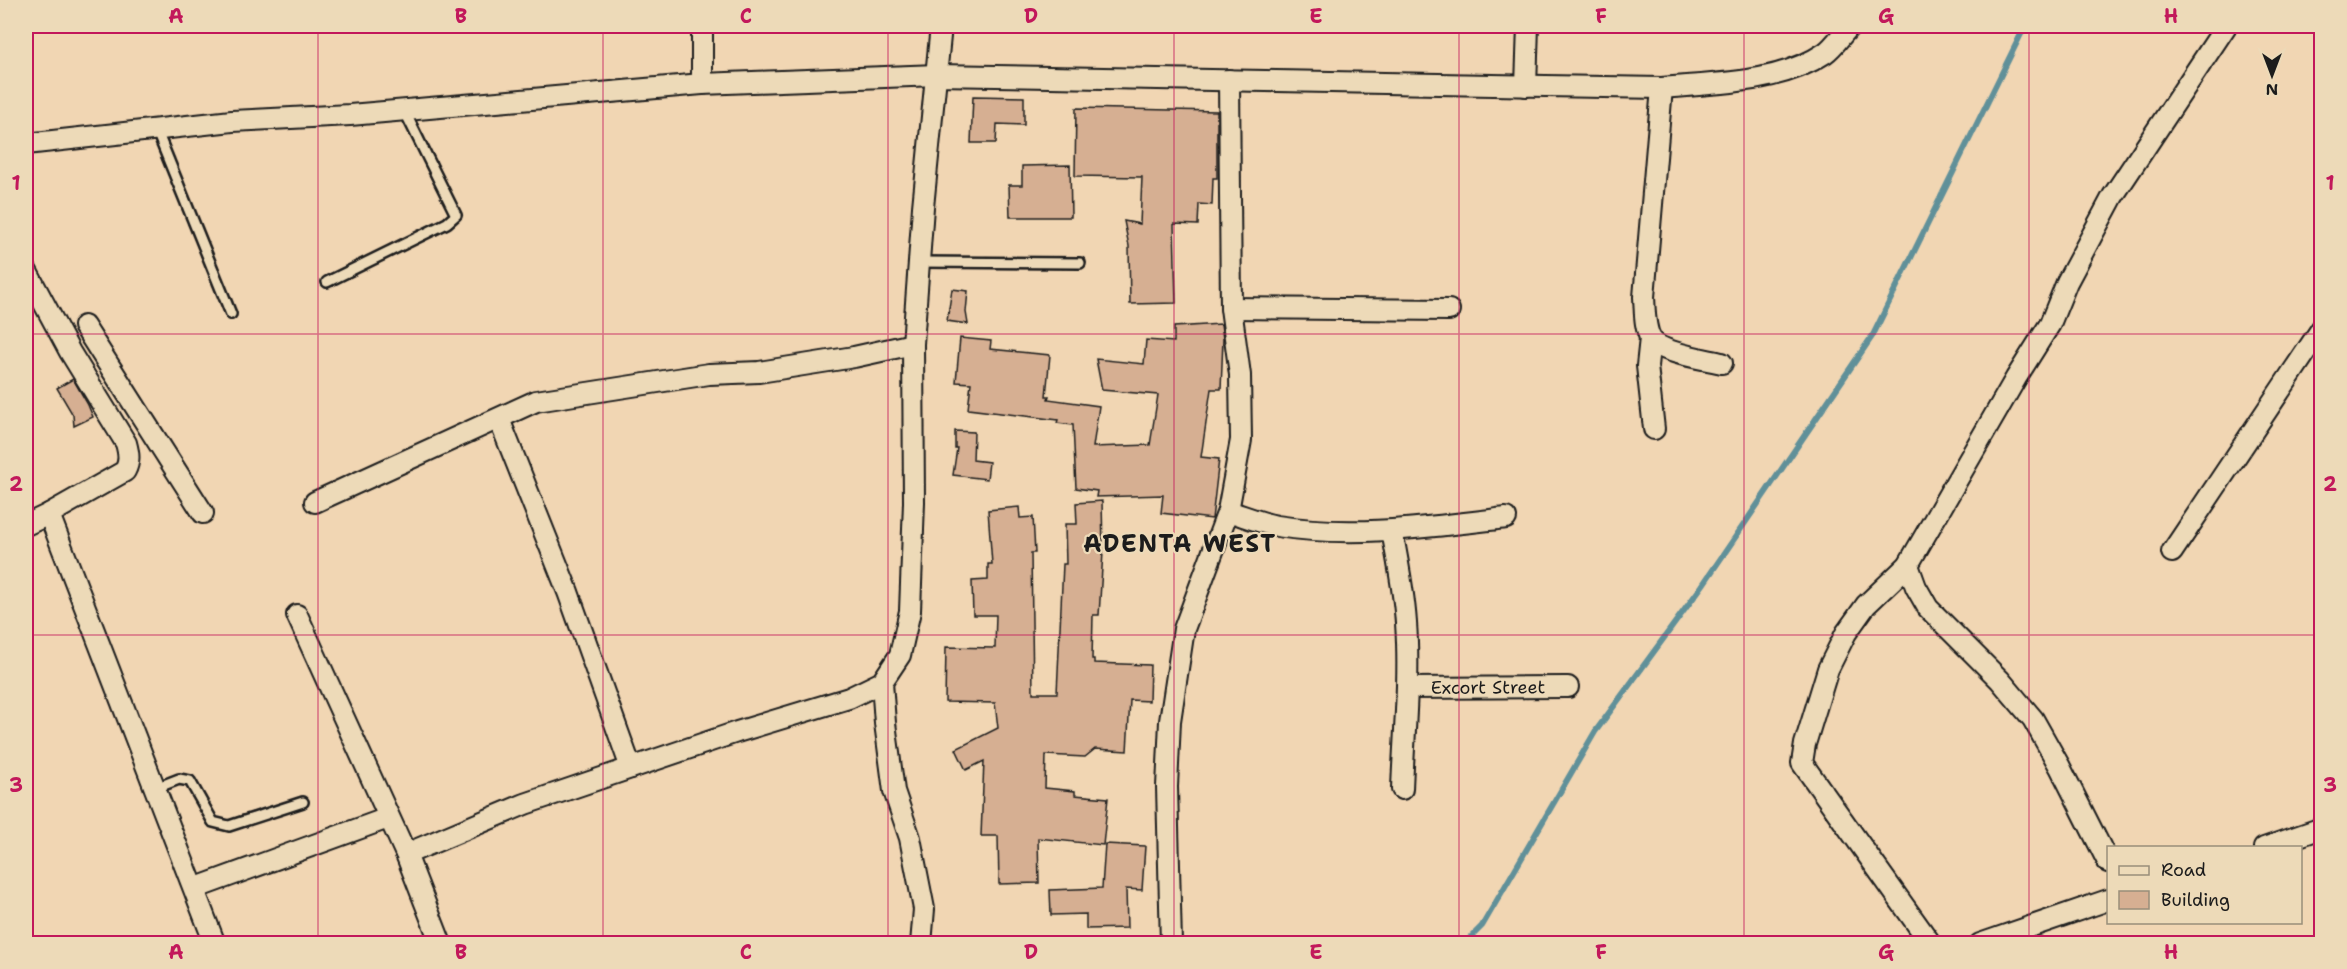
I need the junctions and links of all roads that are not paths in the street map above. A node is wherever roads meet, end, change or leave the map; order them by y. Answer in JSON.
{"nodes":[{"id":1,"x":702,"y":26,"type":"edge"},
{"id":2,"x":941,"y":26,"type":"edge"},
{"id":3,"x":1528,"y":26,"type":"edge"},
{"id":4,"x":1850,"y":26,"type":"edge"},
{"id":5,"x":2226,"y":26,"type":"edge"},
{"id":6,"x":937,"y":75,"type":"junction"},
{"id":7,"x":1229,"y":80,"type":"junction"},
{"id":8,"x":702,"y":84,"type":"junction"},
{"id":9,"x":1526,"y":86,"type":"junction"},
{"id":10,"x":1662,"y":88,"type":"junction"},
{"id":11,"x":404,"y":111,"type":"junction"},
{"id":12,"x":156,"y":129,"type":"junction"},
{"id":13,"x":26,"y":144,"type":"edge"},
{"id":14,"x":919,"y":262,"type":"junction"},
{"id":15,"x":1080,"y":263,"type":"dead end"},
{"id":16,"x":26,"y":270,"type":"edge"},
{"id":17,"x":327,"y":282,"type":"dead end"},
{"id":18,"x":1231,"y":308,"type":"junction"},
{"id":19,"x":1449,"y":310,"type":"dead end"},
{"id":20,"x":231,"y":314,"type":"dead end"},
{"id":21,"x":84,"y":326,"type":"dead end"},
{"id":22,"x":2322,"y":328,"type":"edge"},
{"id":23,"x":1650,"y":338,"type":"junction"},
{"id":24,"x":913,"y":344,"type":"junction"},
{"id":25,"x":1722,"y":363,"type":"dead end"},
{"id":26,"x":117,"y":377,"type":"junction"},
{"id":27,"x":92,"y":389,"type":"junction"},
{"id":28,"x":499,"y":419,"type":"junction"},
{"id":29,"x":1654,"y":429,"type":"dead end"},
{"id":30,"x":157,"y":440,"type":"junction"},
{"id":31,"x":129,"y":453,"type":"junction"},
{"id":32,"x":315,"y":502,"type":"dead end"},
{"id":33,"x":1228,"y":511,"type":"junction"},
{"id":34,"x":203,"y":513,"type":"dead end"},
{"id":35,"x":49,"y":514,"type":"junction"},
{"id":36,"x":1506,"y":518,"type":"dead end"},
{"id":37,"x":26,"y":525,"type":"edge"},
{"id":38,"x":1392,"y":531,"type":"junction"},
{"id":39,"x":2172,"y":552,"type":"dead end"},
{"id":40,"x":1908,"y":565,"type":"junction"},
{"id":41,"x":297,"y":615,"type":"dead end"},
{"id":42,"x":882,"y":682,"type":"junction"},
{"id":43,"x":1568,"y":687,"type":"dead end"},
{"id":44,"x":1407,"y":688,"type":"junction"},
{"id":45,"x":631,"y":768,"type":"junction"},
{"id":46,"x":156,"y":788,"type":"junction"},
{"id":47,"x":1402,"y":789,"type":"dead end"},
{"id":48,"x":303,"y":802,"type":"dead end"},
{"id":49,"x":388,"y":818,"type":"junction"},
{"id":50,"x":2322,"y":828,"type":"edge"},
{"id":51,"x":2270,"y":846,"type":"edge"},
{"id":52,"x":406,"y":854,"type":"junction"},
{"id":53,"x":2107,"y":858,"type":"edge"},
{"id":54,"x":196,"y":888,"type":"junction"},
{"id":55,"x":2107,"y":901,"type":"edge"},
{"id":56,"x":918,"y":942,"type":"edge"},
{"id":57,"x":215,"y":944,"type":"edge"},
{"id":58,"x":441,"y":944,"type":"edge"},
{"id":59,"x":1171,"y":944,"type":"edge"},
{"id":60,"x":1931,"y":944,"type":"edge"},
{"id":61,"x":1980,"y":944,"type":"edge"}],
"edges":[{"from":1,"to":8,"type":"street"},
{"from":2,"to":6,"type":"street"},
{"from":3,"to":9,"type":"street"},
{"from":4,"to":10,"type":"street"},
{"from":5,"to":40,"type":"street"},
{"from":6,"to":7,"type":"street"},
{"from":6,"to":8,"type":"street"},
{"from":6,"to":14,"type":"street"},
{"from":7,"to":9,"type":"street"},
{"from":7,"to":18,"type":"street"},
{"from":8,"to":11,"type":"street"},
{"from":9,"to":10,"type":"street"},
{"from":10,"to":23,"type":"street"},
{"from":11,"to":12,"type":"street"},
{"from":11,"to":17,"type":"lane"},
{"from":12,"to":13,"type":"street"},
{"from":12,"to":20,"type":"lane"},
{"from":14,"to":15,"type":"lane"},
{"from":14,"to":24,"type":"street"},
{"from":16,"to":27,"type":"street"},
{"from":18,"to":19,"type":"street"},
{"from":18,"to":33,"type":"street"},
{"from":21,"to":26,"type":"street"},
{"from":22,"to":39,"type":"street"},
{"from":23,"to":25,"type":"street"},
{"from":23,"to":29,"type":"street"},
{"from":24,"to":28,"type":"street"},
{"from":24,"to":42,"type":"street"},
{"from":26,"to":27,"type":"street"},
{"from":26,"to":30,"type":"street"},
{"from":27,"to":31,"type":"street"},
{"from":28,"to":32,"type":"street"},
{"from":28,"to":45,"type":"street"},
{"from":30,"to":31,"type":"street"},
{"from":30,"to":34,"type":"street"},
{"from":31,"to":35,"type":"street"},
{"from":33,"to":38,"type":"street"},
{"from":33,"to":59,"type":"street"},
{"from":35,"to":37,"type":"street"},
{"from":35,"to":46,"type":"street"},
{"from":36,"to":38,"type":"street"},
{"from":38,"to":44,"type":"street"},
{"from":40,"to":53,"type":"street"},
{"from":40,"to":60,"type":"street"},
{"from":41,"to":49,"type":"street"},
{"from":42,"to":45,"type":"street"},
{"from":42,"to":56,"type":"street"},
{"from":43,"to":44,"type":"street","name":"Excort Street"},
{"from":44,"to":47,"type":"street"},
{"from":45,"to":52,"type":"street"},
{"from":46,"to":48,"type":"lane"},
{"from":46,"to":54,"type":"street"},
{"from":49,"to":52,"type":"street"},
{"from":49,"to":54,"type":"street"},
{"from":50,"to":51,"type":"street"},
{"from":52,"to":58,"type":"street"},
{"from":54,"to":57,"type":"street"},
{"from":55,"to":61,"type":"street"}]}
